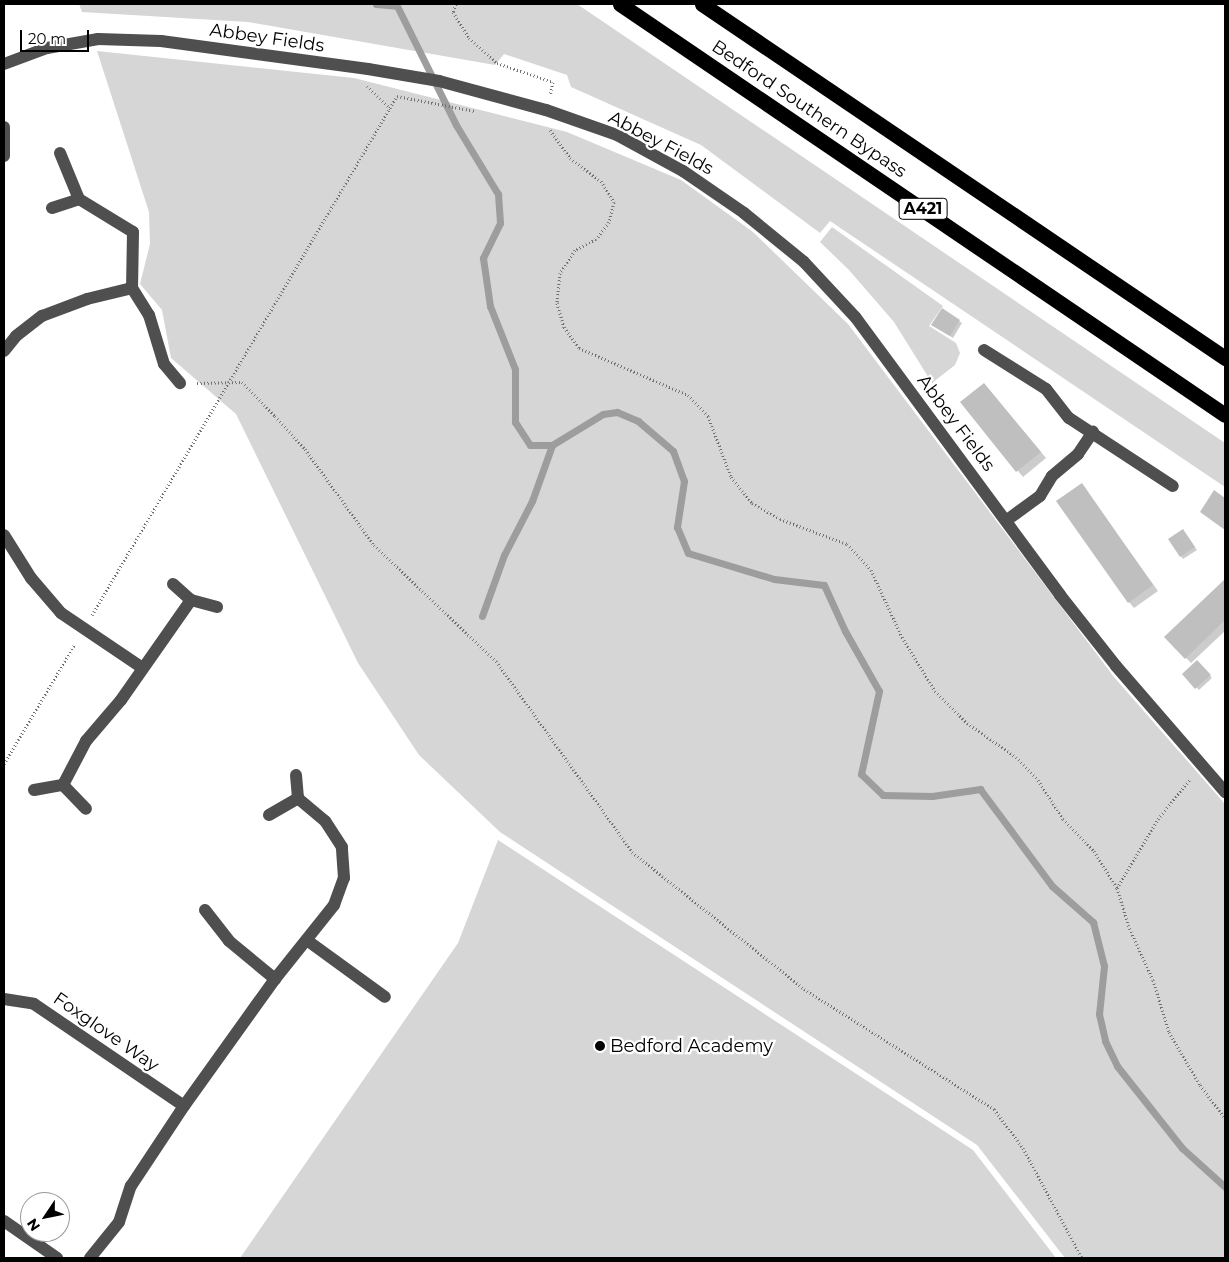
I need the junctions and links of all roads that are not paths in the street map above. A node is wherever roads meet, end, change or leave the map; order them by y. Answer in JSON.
{"nodes":[{"id":1,"x":620,"y":4,"type":"edge"},
{"id":2,"x":702,"y":4,"type":"edge"},
{"id":3,"x":4,"y":64,"type":"edge"},
{"id":4,"x":4,"y":127,"type":"edge"},
{"id":5,"x":60,"y":153,"type":"dead end"},
{"id":6,"x":4,"y":156,"type":"edge"},
{"id":7,"x":79,"y":199,"type":"junction"},
{"id":8,"x":52,"y":208,"type":"dead end"},
{"id":9,"x":132,"y":288,"type":"junction"},
{"id":10,"x":984,"y":350,"type":"dead end"},
{"id":11,"x":4,"y":351,"type":"edge"},
{"id":12,"x":1225,"y":358,"type":"edge"},
{"id":13,"x":180,"y":383,"type":"road end"},
{"id":14,"x":1225,"y":415,"type":"edge"},
{"id":15,"x":1093,"y":432,"type":"junction"},
{"id":16,"x":1173,"y":486,"type":"dead end"},
{"id":17,"x":1007,"y":520,"type":"junction"},
{"id":18,"x":4,"y":536,"type":"edge"},
{"id":19,"x":173,"y":584,"type":"dead end"},
{"id":20,"x":191,"y":600,"type":"junction"},
{"id":21,"x":217,"y":607,"type":"dead end"},
{"id":22,"x":141,"y":668,"type":"junction"},
{"id":23,"x":296,"y":775,"type":"dead end"},
{"id":24,"x":63,"y":785,"type":"junction"},
{"id":25,"x":34,"y":790,"type":"dead end"},
{"id":26,"x":1225,"y":792,"type":"edge"},
{"id":27,"x":298,"y":798,"type":"junction"},
{"id":28,"x":86,"y":809,"type":"dead end"},
{"id":29,"x":269,"y":815,"type":"dead end"},
{"id":30,"x":205,"y":910,"type":"dead end"},
{"id":31,"x":308,"y":941,"type":"junction"},
{"id":32,"x":275,"y":979,"type":"junction"},
{"id":33,"x":385,"y":997,"type":"dead end"},
{"id":34,"x":4,"y":999,"type":"edge"},
{"id":35,"x":184,"y":1106,"type":"junction"},
{"id":36,"x":4,"y":1221,"type":"edge"},
{"id":37,"x":56,"y":1258,"type":"edge"},
{"id":38,"x":90,"y":1258,"type":"edge"}],
"edges":[{"from":1,"to":14,"type":"highway","name":"Bedford Southern Bypass","number":"A421"},
{"from":2,"to":12,"type":"highway","name":"Bedford Southern Bypass","number":"A421"},
{"from":3,"to":17,"type":"street","name":"Abbey Fields"},
{"from":4,"to":6,"type":"street"},
{"from":5,"to":7,"type":"street"},
{"from":7,"to":8,"type":"street"},
{"from":7,"to":9,"type":"street"},
{"from":9,"to":11,"type":"street"},
{"from":9,"to":13,"type":"street"},
{"from":10,"to":15,"type":"street"},
{"from":15,"to":16,"type":"street"},
{"from":15,"to":17,"type":"street"},
{"from":17,"to":26,"type":"street","name":"Abbey Fields"},
{"from":18,"to":22,"type":"street"},
{"from":19,"to":20,"type":"street"},
{"from":20,"to":21,"type":"street"},
{"from":20,"to":22,"type":"street"},
{"from":22,"to":24,"type":"street"},
{"from":23,"to":27,"type":"street"},
{"from":24,"to":25,"type":"street"},
{"from":24,"to":28,"type":"street"},
{"from":27,"to":29,"type":"street"},
{"from":27,"to":31,"type":"street"},
{"from":30,"to":32,"type":"street"},
{"from":31,"to":32,"type":"street"},
{"from":31,"to":33,"type":"street"},
{"from":32,"to":35,"type":"street"},
{"from":34,"to":35,"type":"street","name":"Foxglove Way"},
{"from":35,"to":38,"type":"street"},
{"from":36,"to":37,"type":"street"}]}
